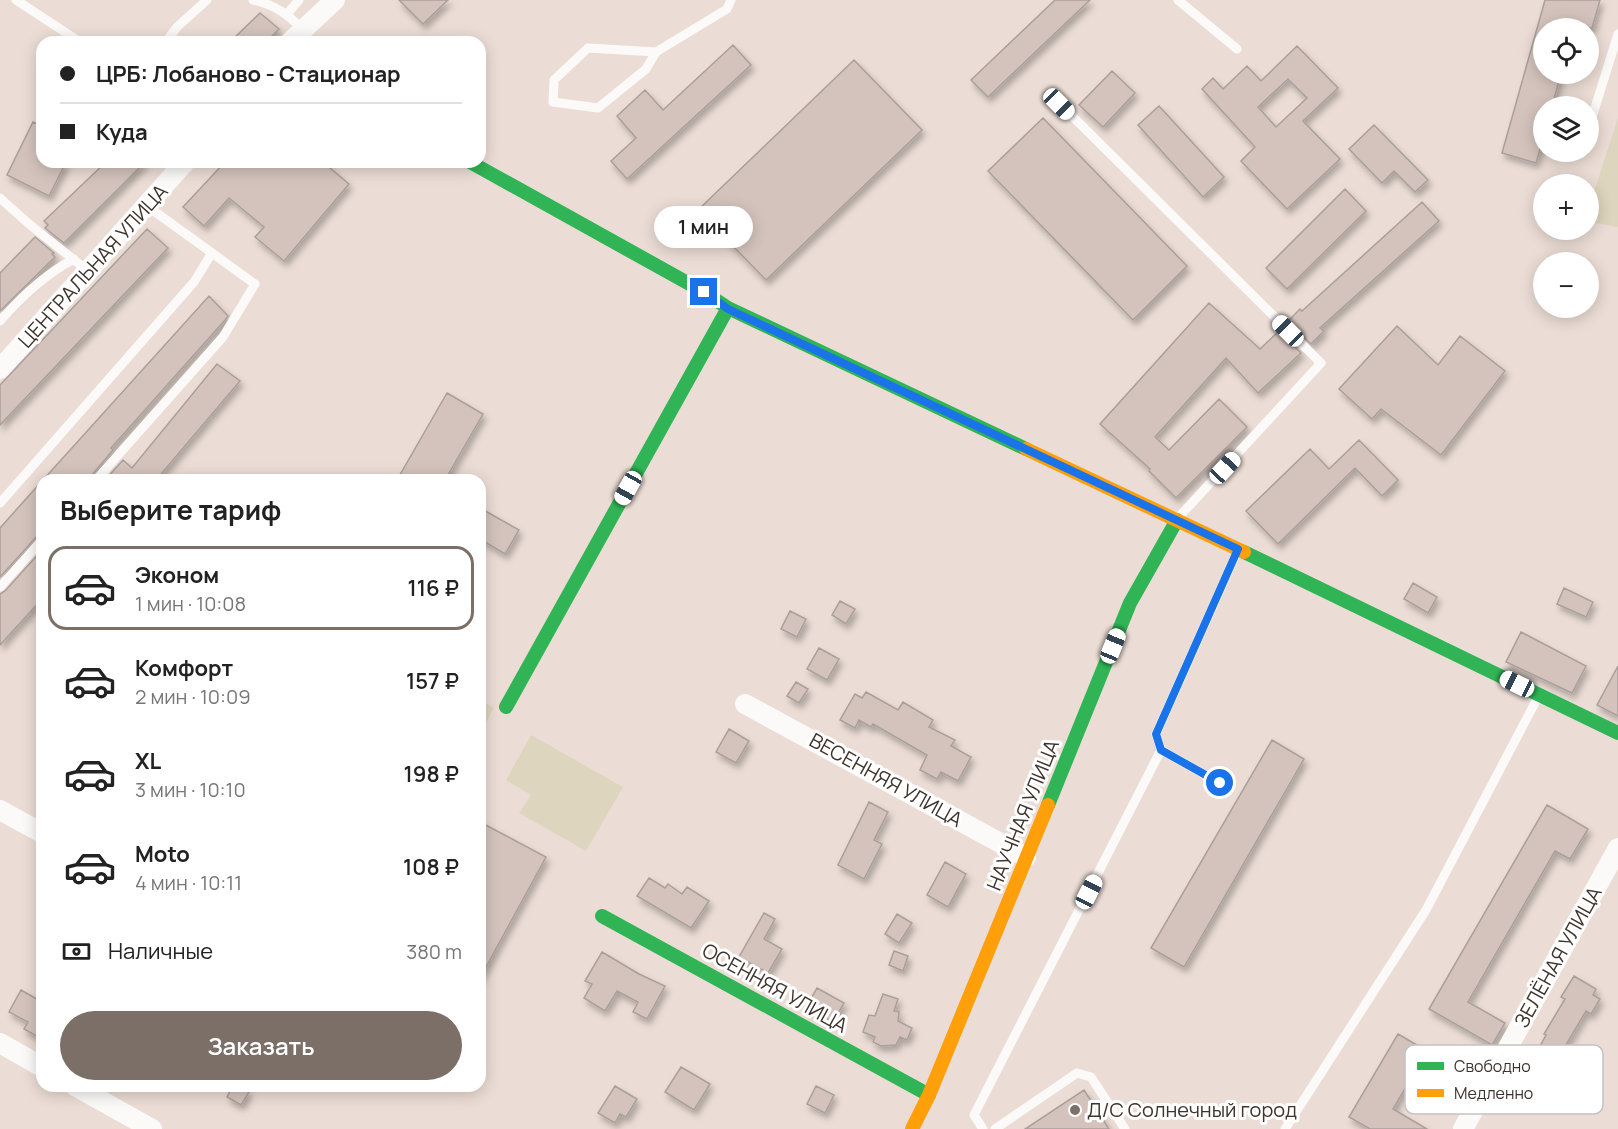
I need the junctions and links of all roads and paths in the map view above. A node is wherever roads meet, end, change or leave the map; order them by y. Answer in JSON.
{"nodes":[{"id":1,"x":16,"y":0,"type":"edge"},
{"id":2,"x":207,"y":0,"type":"edge"},
{"id":3,"x":253,"y":0,"type":"edge"},
{"id":4,"x":299,"y":0,"type":"edge"},
{"id":5,"x":336,"y":0,"type":"edge"},
{"id":6,"x":731,"y":0,"type":"edge"},
{"id":7,"x":1178,"y":0,"type":"edge"},
{"id":8,"x":270,"y":2,"type":"edge"},
{"id":9,"x":287,"y":14,"type":"junction"},
{"id":10,"x":1618,"y":34,"type":"edge"},
{"id":11,"x":71,"y":36,"type":"edge"},
{"id":12,"x":170,"y":36,"type":"edge"},
{"id":13,"x":295,"y":36,"type":"edge"},
{"id":14,"x":298,"y":36,"type":"edge"},
{"id":15,"x":1237,"y":49,"type":"dead end"},
{"id":16,"x":656,"y":52,"type":"junction"},
{"id":17,"x":1599,"y":96,"type":"edge"},
{"id":18,"x":1059,"y":104,"type":"dead end"},
{"id":19,"x":180,"y":168,"type":"edge"},
{"id":20,"x":482,"y":168,"type":"edge"},
{"id":21,"x":0,"y":198,"type":"edge"},
{"id":22,"x":147,"y":206,"type":"junction"},
{"id":23,"x":212,"y":253,"type":"junction"},
{"id":24,"x":81,"y":265,"type":"junction"},
{"id":25,"x":728,"y":309,"type":"junction"},
{"id":26,"x":0,"y":321,"type":"edge"},
{"id":27,"x":0,"y":369,"type":"edge"},
{"id":28,"x":101,"y":474,"type":"edge"},
{"id":29,"x":0,"y":503,"type":"edge"},
{"id":30,"x":1177,"y":520,"type":"junction"},
{"id":31,"x":36,"y":547,"type":"edge"},
{"id":32,"x":1238,"y":549,"type":"junction"},
{"id":33,"x":0,"y":587,"type":"edge"},
{"id":34,"x":1539,"y":694,"type":"junction"},
{"id":35,"x":745,"y":704,"type":"dead end"},
{"id":36,"x":506,"y":707,"type":"dead end"},
{"id":37,"x":1618,"y":733,"type":"edge"},
{"id":38,"x":1161,"y":750,"type":"junction"},
{"id":39,"x":1220,"y":783,"type":"dead end"},
{"id":40,"x":0,"y":810,"type":"edge"},
{"id":41,"x":36,"y":830,"type":"edge"},
{"id":42,"x":1618,"y":848,"type":"edge"},
{"id":43,"x":1026,"y":857,"type":"junction"},
{"id":44,"x":602,"y":916,"type":"dead end"},
{"id":45,"x":0,"y":1043,"type":"edge"},
{"id":46,"x":1509,"y":1045,"type":"edge"},
{"id":47,"x":36,"y":1064,"type":"edge"},
{"id":48,"x":86,"y":1092,"type":"edge"},
{"id":49,"x":930,"y":1095,"type":"junction"},
{"id":50,"x":1471,"y":1114,"type":"edge"},
{"id":51,"x":152,"y":1129,"type":"edge"},
{"id":52,"x":912,"y":1129,"type":"edge"},
{"id":53,"x":983,"y":1129,"type":"edge"},
{"id":54,"x":995,"y":1129,"type":"edge"},
{"id":55,"x":1125,"y":1129,"type":"edge"},
{"id":56,"x":1285,"y":1129,"type":"edge"},
{"id":57,"x":1463,"y":1129,"type":"edge"}],
"edges":[{"from":1,"to":11,"type":"lane"},
{"from":2,"to":12,"type":"lane"},
{"from":3,"to":8,"type":"lane"},
{"from":4,"to":9,"type":"lane"},
{"from":5,"to":14,"type":"street"},
{"from":6,"to":16,"type":"lane"},
{"from":7,"to":15,"type":"lane"},
{"from":8,"to":9,"type":"lane"},
{"from":9,"to":13,"type":"lane"},
{"from":10,"to":17,"type":"lane"},
{"from":16,"to":16,"type":"lane"},
{"from":18,"to":30,"type":"lane"},
{"from":19,"to":22,"type":"street","name":"ЦЕНТРАЛЬНАЯ УЛИЦА"},
{"from":20,"to":25,"type":"street"},
{"from":21,"to":24,"type":"lane"},
{"from":22,"to":23,"type":"lane"},
{"from":22,"to":24,"type":"street","name":"ЦЕНТРАЛЬНАЯ УЛИЦА"},
{"from":23,"to":28,"type":"lane"},
{"from":23,"to":29,"type":"lane"},
{"from":24,"to":26,"type":"lane"},
{"from":24,"to":27,"type":"street","name":"ЦЕНТРАЛЬНАЯ УЛИЦА"},
{"from":25,"to":30,"type":"street"},
{"from":25,"to":36,"type":"street"},
{"from":30,"to":32,"type":"street"},
{"from":30,"to":43,"type":"street","name":"НАУЧНАЯ УЛИЦА"},
{"from":31,"to":33,"type":"lane"},
{"from":32,"to":34,"type":"street"},
{"from":32,"to":38,"type":"lane"},
{"from":34,"to":37,"type":"street"},
{"from":34,"to":56,"type":"lane"},
{"from":35,"to":43,"type":"street","name":"ВЕСЕННЯЯ УЛИЦА"},
{"from":38,"to":39,"type":"lane"},
{"from":38,"to":53,"type":"lane"},
{"from":40,"to":41,"type":"street"},
{"from":42,"to":46,"type":"street","name":"ЗЕЛЁНАЯ УЛИЦА"},
{"from":43,"to":49,"type":"street","name":"НАУЧНАЯ УЛИЦА"},
{"from":44,"to":49,"type":"street","name":"ОСЕННЯЯ УЛИЦА"},
{"from":45,"to":47,"type":"street"},
{"from":48,"to":51,"type":"street"},
{"from":49,"to":52,"type":"street","name":"НАУЧНАЯ УЛИЦА"},
{"from":50,"to":57,"type":"street","name":"ЗЕЛЁНАЯ УЛИЦА"},
{"from":54,"to":55,"type":"lane"}]}
